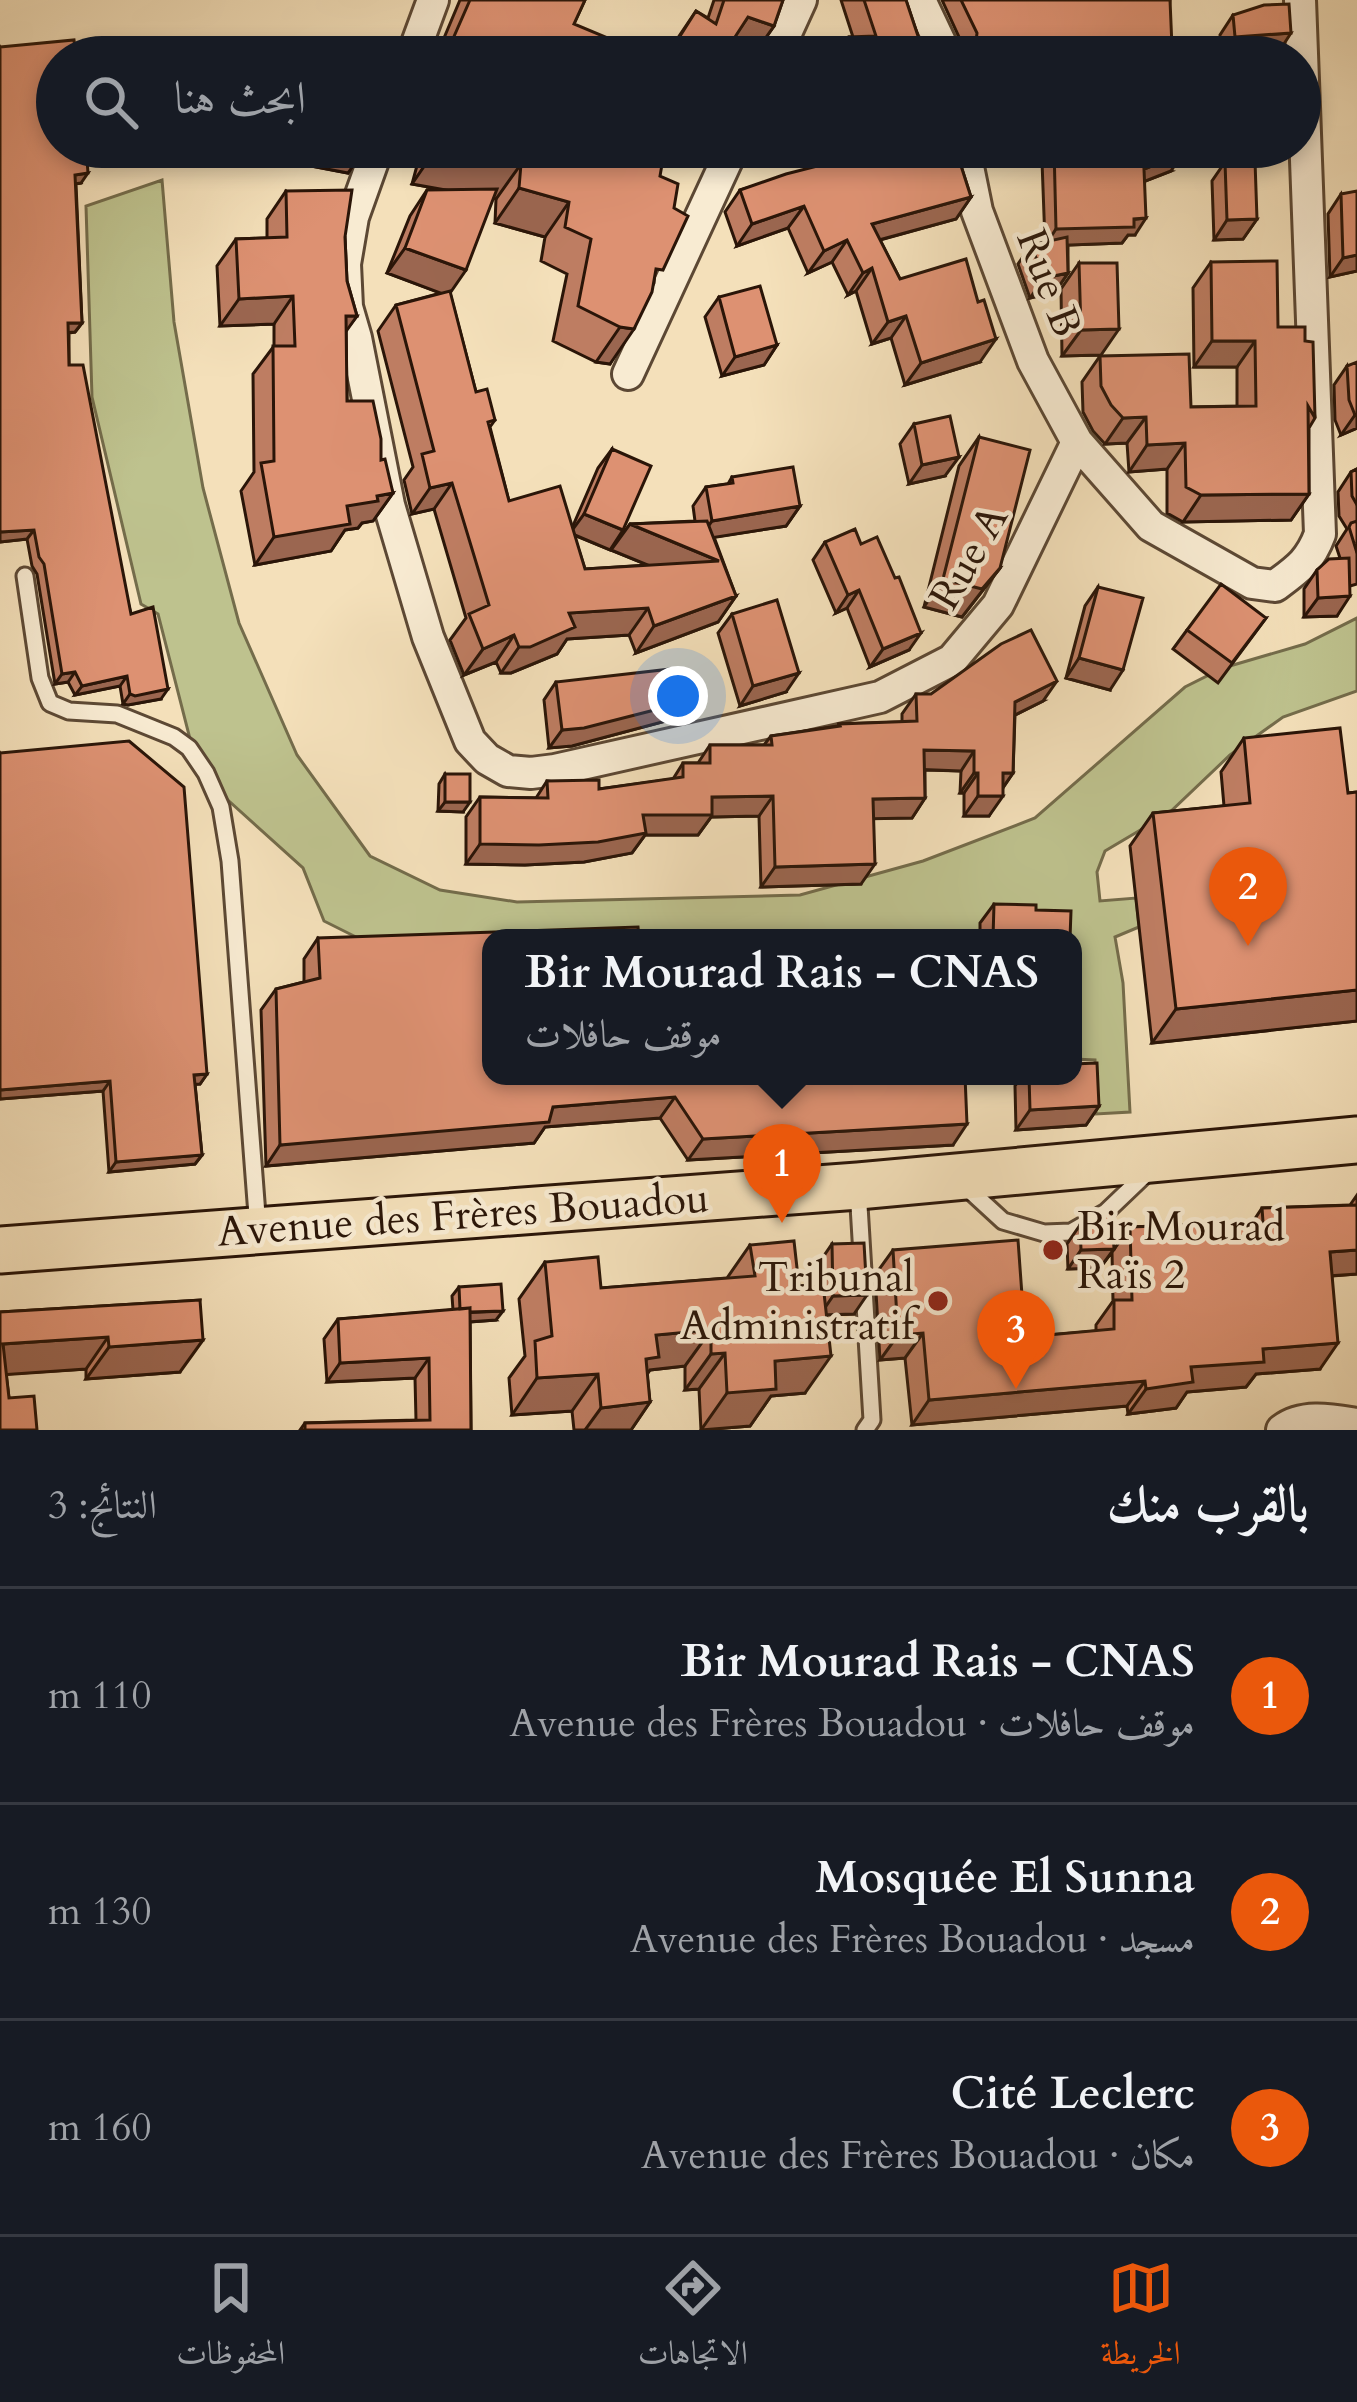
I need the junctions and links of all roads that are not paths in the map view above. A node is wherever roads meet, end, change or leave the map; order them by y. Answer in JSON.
{"nodes":[{"id":1,"x":433,"y":0,"type":"edge"},
{"id":2,"x":801,"y":0,"type":"edge"},
{"id":3,"x":920,"y":0,"type":"edge"},
{"id":4,"x":1300,"y":0,"type":"edge"},
{"id":5,"x":420,"y":36,"type":"edge"},
{"id":6,"x":785,"y":36,"type":"edge"},
{"id":7,"x":936,"y":36,"type":"edge"},
{"id":8,"x":1301,"y":36,"type":"edge"},
{"id":9,"x":370,"y":168,"type":"edge"},
{"id":10,"x":723,"y":168,"type":"edge"},
{"id":11,"x":968,"y":168,"type":"edge"},
{"id":12,"x":1306,"y":168,"type":"edge"},
{"id":13,"x":628,"y":374,"type":"dead end"},
{"id":14,"x":1077,"y":442,"type":"junction"},
{"id":15,"x":26,"y":576,"type":"dead end"},
{"id":16,"x":1357,"y":1140,"type":"edge"},
{"id":17,"x":1163,"y":1158,"type":"junction"},
{"id":18,"x":956,"y":1177,"type":"junction"},
{"id":19,"x":858,"y":1186,"type":"junction"},
{"id":20,"x":258,"y":1231,"type":"junction"},
{"id":21,"x":0,"y":1250,"type":"edge"},
{"id":22,"x":1357,"y":1424,"type":"edge"},
{"id":23,"x":865,"y":1430,"type":"edge"},
{"id":24,"x":1282,"y":1430,"type":"edge"}],
"edges":[{"from":1,"to":5,"type":"street"},
{"from":2,"to":6,"type":"street"},
{"from":3,"to":7,"type":"street"},
{"from":4,"to":8,"type":"street"},
{"from":9,"to":14,"type":"street","name":"Rue A"},
{"from":10,"to":13,"type":"street"},
{"from":11,"to":14,"type":"street","name":"Rue B"},
{"from":12,"to":14,"type":"street"},
{"from":15,"to":20,"type":"lane"},
{"from":16,"to":17,"type":"main road","name":"Avenue des Frères Bouadou"},
{"from":17,"to":18,"type":"main road","name":"Avenue des Frères Bouadou"},
{"from":17,"to":18,"type":"lane"},
{"from":18,"to":19,"type":"main road","name":"Avenue des Frères Bouadou"},
{"from":19,"to":20,"type":"main road","name":"Avenue des Frères Bouadou"},
{"from":19,"to":23,"type":"lane"},
{"from":20,"to":21,"type":"main road","name":"Avenue des Frères Bouadou"},
{"from":22,"to":24,"type":"street"}]}
